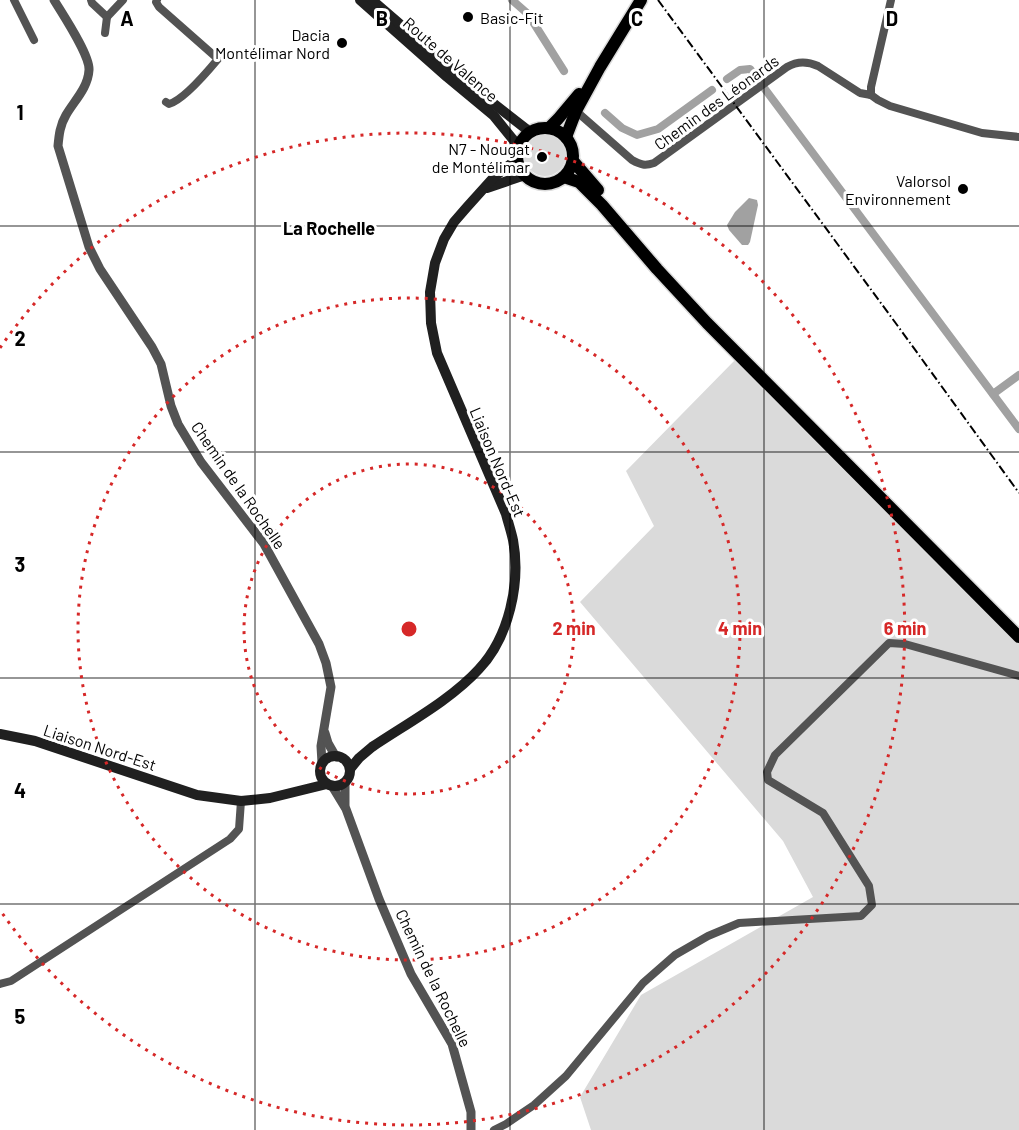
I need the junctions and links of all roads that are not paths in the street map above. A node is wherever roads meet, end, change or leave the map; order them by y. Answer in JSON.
{"nodes":[{"id":1,"x":14,"y":0,"type":"edge"},
{"id":2,"x":54,"y":0,"type":"edge"},
{"id":3,"x":91,"y":0,"type":"edge"},
{"id":4,"x":123,"y":0,"type":"edge"},
{"id":5,"x":157,"y":0,"type":"edge"},
{"id":6,"x":360,"y":0,"type":"edge"},
{"id":7,"x":372,"y":0,"type":"edge"},
{"id":8,"x":891,"y":0,"type":"edge"},
{"id":9,"x":640,"y":1,"type":"edge"},
{"id":10,"x":107,"y":17,"type":"junction"},
{"id":11,"x":105,"y":33,"type":"dead end"},
{"id":12,"x":34,"y":40,"type":"dead end"},
{"id":13,"x":600,"y":67,"type":"junction"},
{"id":14,"x":871,"y":94,"type":"junction"},
{"id":15,"x":166,"y":102,"type":"dead end"},
{"id":16,"x":576,"y":111,"type":"junction"},
{"id":17,"x":549,"y":128,"type":"junction"},
{"id":18,"x":530,"y":132,"type":"junction"},
{"id":19,"x":566,"y":136,"type":"junction"},
{"id":20,"x":1019,"y":137,"type":"edge"},
{"id":21,"x":518,"y":153,"type":"junction"},
{"id":22,"x":573,"y":161,"type":"junction"},
{"id":23,"x":525,"y":175,"type":"junction"},
{"id":24,"x":564,"y":177,"type":"junction"},
{"id":25,"x":484,"y":189,"type":"junction"},
{"id":26,"x":1019,"y":626,"type":"edge"},
{"id":27,"x":1019,"y":637,"type":"edge"},
{"id":28,"x":1019,"y":676,"type":"edge"},
{"id":29,"x":324,"y":730,"type":"junction"},
{"id":30,"x":0,"y":734,"type":"edge"},
{"id":31,"x":372,"y":747,"type":"junction"},
{"id":32,"x":339,"y":757,"type":"junction"},
{"id":33,"x":321,"y":767,"type":"junction"},
{"id":34,"x":350,"y":769,"type":"junction"},
{"id":35,"x":345,"y":783,"type":"junction"},
{"id":36,"x":329,"y":785,"type":"junction"},
{"id":37,"x":295,"y":791,"type":"junction"},
{"id":38,"x":241,"y":801,"type":"junction"},
{"id":39,"x":346,"y":809,"type":"junction"},
{"id":40,"x":0,"y":984,"type":"edge"},
{"id":41,"x":471,"y":1130,"type":"edge"},
{"id":42,"x":494,"y":1130,"type":"edge"}],
"edges":[{"from":1,"to":12,"type":"street"},
{"from":2,"to":29,"type":"street","name":"Chemin de la Rochelle"},
{"from":3,"to":10,"type":"street"},
{"from":4,"to":10,"type":"street"},
{"from":5,"to":15,"type":"street"},
{"from":6,"to":21,"type":"main road","name":"Route de Valence"},
{"from":7,"to":18,"type":"main road","name":"Route de Valence"},
{"from":8,"to":14,"type":"street"},
{"from":9,"to":13,"type":"main road"},
{"from":10,"to":11,"type":"street"},
{"from":13,"to":16,"type":"main road"},
{"from":13,"to":17,"type":"main road"},
{"from":14,"to":16,"type":"street","name":"Chemin des Léonards"},
{"from":14,"to":20,"type":"street","name":"Chemin des Léonards"},
{"from":16,"to":19,"type":"main road"},
{"from":17,"to":18,"type":"main road"},
{"from":17,"to":19,"type":"main road"},
{"from":18,"to":21,"type":"main road"},
{"from":19,"to":22,"type":"main road"},
{"from":21,"to":23,"type":"main road"},
{"from":21,"to":25,"type":"main road","name":"Liaison Nord-Est"},
{"from":22,"to":24,"type":"main road"},
{"from":22,"to":26,"type":"main road"},
{"from":23,"to":24,"type":"main road"},
{"from":23,"to":25,"type":"main road"},
{"from":24,"to":27,"type":"main road"},
{"from":25,"to":31,"type":"main road","name":"Liaison Nord-Est"},
{"from":28,"to":42,"type":"street"},
{"from":29,"to":32,"type":"street"},
{"from":29,"to":33,"type":"street","name":"Chemin de la Rochelle"},
{"from":30,"to":38,"type":"main road","name":"Liaison Nord-Est"},
{"from":31,"to":32,"type":"main road","name":"Liaison Nord-Est"},
{"from":31,"to":34,"type":"main road","name":"Liaison Nord-Est"},
{"from":32,"to":33,"type":"main road"},
{"from":32,"to":34,"type":"main road"},
{"from":33,"to":36,"type":"main road"},
{"from":33,"to":37,"type":"main road","name":"Liaison Nord-Est"},
{"from":34,"to":35,"type":"main road"},
{"from":35,"to":36,"type":"main road"},
{"from":35,"to":39,"type":"street","name":"Chemin de la Rochelle"},
{"from":36,"to":37,"type":"main road","name":"Liaison Nord-Est"},
{"from":36,"to":39,"type":"street","name":"Chemin de la Rochelle"},
{"from":37,"to":38,"type":"main road","name":"Liaison Nord-Est"},
{"from":38,"to":40,"type":"street"},
{"from":39,"to":41,"type":"street","name":"Chemin de la Rochelle"}]}
